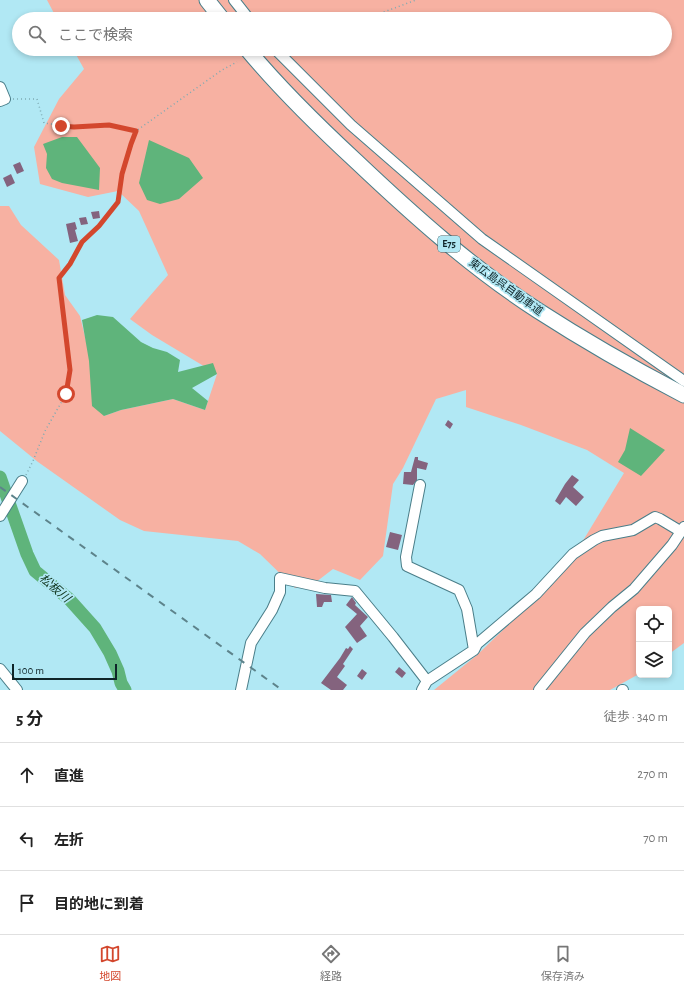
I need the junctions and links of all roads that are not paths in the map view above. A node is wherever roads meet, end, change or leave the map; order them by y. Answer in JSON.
{"nodes":[{"id":1,"x":208,"y":0,"type":"edge"},
{"id":2,"x":234,"y":0,"type":"edge"},
{"id":3,"x":217,"y":12,"type":"edge"},
{"id":4,"x":243,"y":12,"type":"edge"},
{"id":5,"x":253,"y":56,"type":"edge"},
{"id":6,"x":282,"y":56,"type":"edge"},
{"id":7,"x":0,"y":87,"type":"edge"},
{"id":8,"x":3,"y":100,"type":"edge"},
{"id":9,"x":684,"y":381,"type":"edge"},
{"id":10,"x":684,"y":395,"type":"edge"},
{"id":11,"x":22,"y":482,"type":"road end"},
{"id":12,"x":420,"y":485,"type":"dead end"},
{"id":13,"x":0,"y":516,"type":"edge"},
{"id":14,"x":682,"y":529,"type":"edge"},
{"id":15,"x":474,"y":650,"type":"junction"},
{"id":16,"x":0,"y":669,"type":"edge"},
{"id":17,"x":424,"y":685,"type":"edge"},
{"id":18,"x":17,"y":690,"type":"edge"},
{"id":19,"x":240,"y":690,"type":"edge"},
{"id":20,"x":540,"y":690,"type":"edge"}],
"edges":[{"from":1,"to":3,"type":"highway"},
{"from":2,"to":4,"type":"street"},
{"from":5,"to":10,"type":"highway","name":"東広島呉自動車道","number":"E75"},
{"from":6,"to":9,"type":"street"},
{"from":7,"to":8,"type":"street"},
{"from":11,"to":13,"type":"street"},
{"from":12,"to":15,"type":"street"},
{"from":14,"to":15,"type":"street"},
{"from":14,"to":20,"type":"street"},
{"from":15,"to":17,"type":"street"},
{"from":16,"to":18,"type":"street"},
{"from":17,"to":19,"type":"street"}]}
